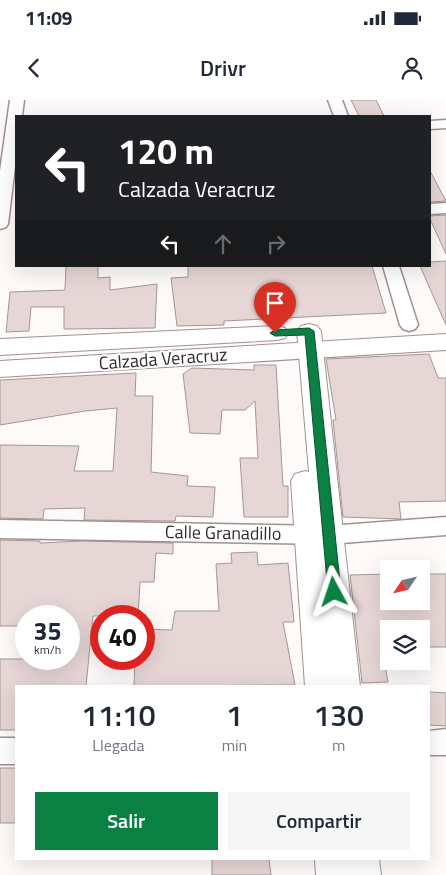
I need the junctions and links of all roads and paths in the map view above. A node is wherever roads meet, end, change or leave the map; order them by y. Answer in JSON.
{"nodes":[{"id":1,"x":18,"y":100,"type":"edge"},
{"id":2,"x":336,"y":100,"type":"edge"},
{"id":3,"x":341,"y":115,"type":"edge"},
{"id":4,"x":446,"y":124,"type":"edge"},
{"id":5,"x":431,"y":125,"type":"edge"},
{"id":6,"x":9,"y":143,"type":"edge"},
{"id":7,"x":446,"y":208,"type":"edge"},
{"id":8,"x":431,"y":209,"type":"edge"},
{"id":9,"x":0,"y":224,"type":"edge"},
{"id":10,"x":15,"y":232,"type":"edge"},
{"id":11,"x":0,"y":233,"type":"edge"},
{"id":12,"x":391,"y":267,"type":"edge"},
{"id":13,"x":446,"y":323,"type":"edge"},
{"id":14,"x":409,"y":325,"type":"junction"},
{"id":15,"x":303,"y":341,"type":"junction"},
{"id":16,"x":446,"y":342,"type":"edge"},
{"id":17,"x":0,"y":347,"type":"edge"},
{"id":18,"x":0,"y":369,"type":"edge"},
{"id":19,"x":446,"y":526,"type":"edge"},
{"id":20,"x":0,"y":529,"type":"edge"},
{"id":21,"x":319,"y":535,"type":"junction"},
{"id":22,"x":321,"y":685,"type":"edge"},
{"id":23,"x":344,"y":685,"type":"edge"},
{"id":24,"x":446,"y":742,"type":"edge"},
{"id":25,"x":430,"y":744,"type":"edge"},
{"id":26,"x":0,"y":751,"type":"edge"},
{"id":27,"x":15,"y":751,"type":"edge"},
{"id":28,"x":334,"y":860,"type":"edge"},
{"id":29,"x":360,"y":860,"type":"edge"},
{"id":30,"x":335,"y":875,"type":"edge"},
{"id":31,"x":362,"y":875,"type":"edge"}],
"edges":[{"from":1,"to":6,"type":"street"},
{"from":2,"to":3,"type":"street"},
{"from":4,"to":5,"type":"street"},
{"from":6,"to":9,"type":"street"},
{"from":7,"to":8,"type":"street"},
{"from":10,"to":11,"type":"street"},
{"from":12,"to":14,"type":"street"},
{"from":13,"to":14,"type":"main road","name":"Calzada Veracruz"},
{"from":14,"to":15,"type":"main road","name":"Calzada Veracruz"},
{"from":15,"to":16,"type":"main road","name":"Calzada Veracruz"},
{"from":15,"to":17,"type":"main road","name":"Calzada Veracruz"},
{"from":15,"to":18,"type":"main road","name":"Calzada Veracruz"},
{"from":15,"to":21,"type":"main road"},
{"from":19,"to":21,"type":"street","name":"Calle Granadillo"},
{"from":20,"to":21,"type":"street","name":"Calle Granadillo"},
{"from":21,"to":22,"type":"main road"},
{"from":21,"to":23,"type":"main road"},
{"from":24,"to":25,"type":"street"},
{"from":26,"to":27,"type":"street"},
{"from":28,"to":30,"type":"main road"},
{"from":29,"to":31,"type":"main road"}]}
